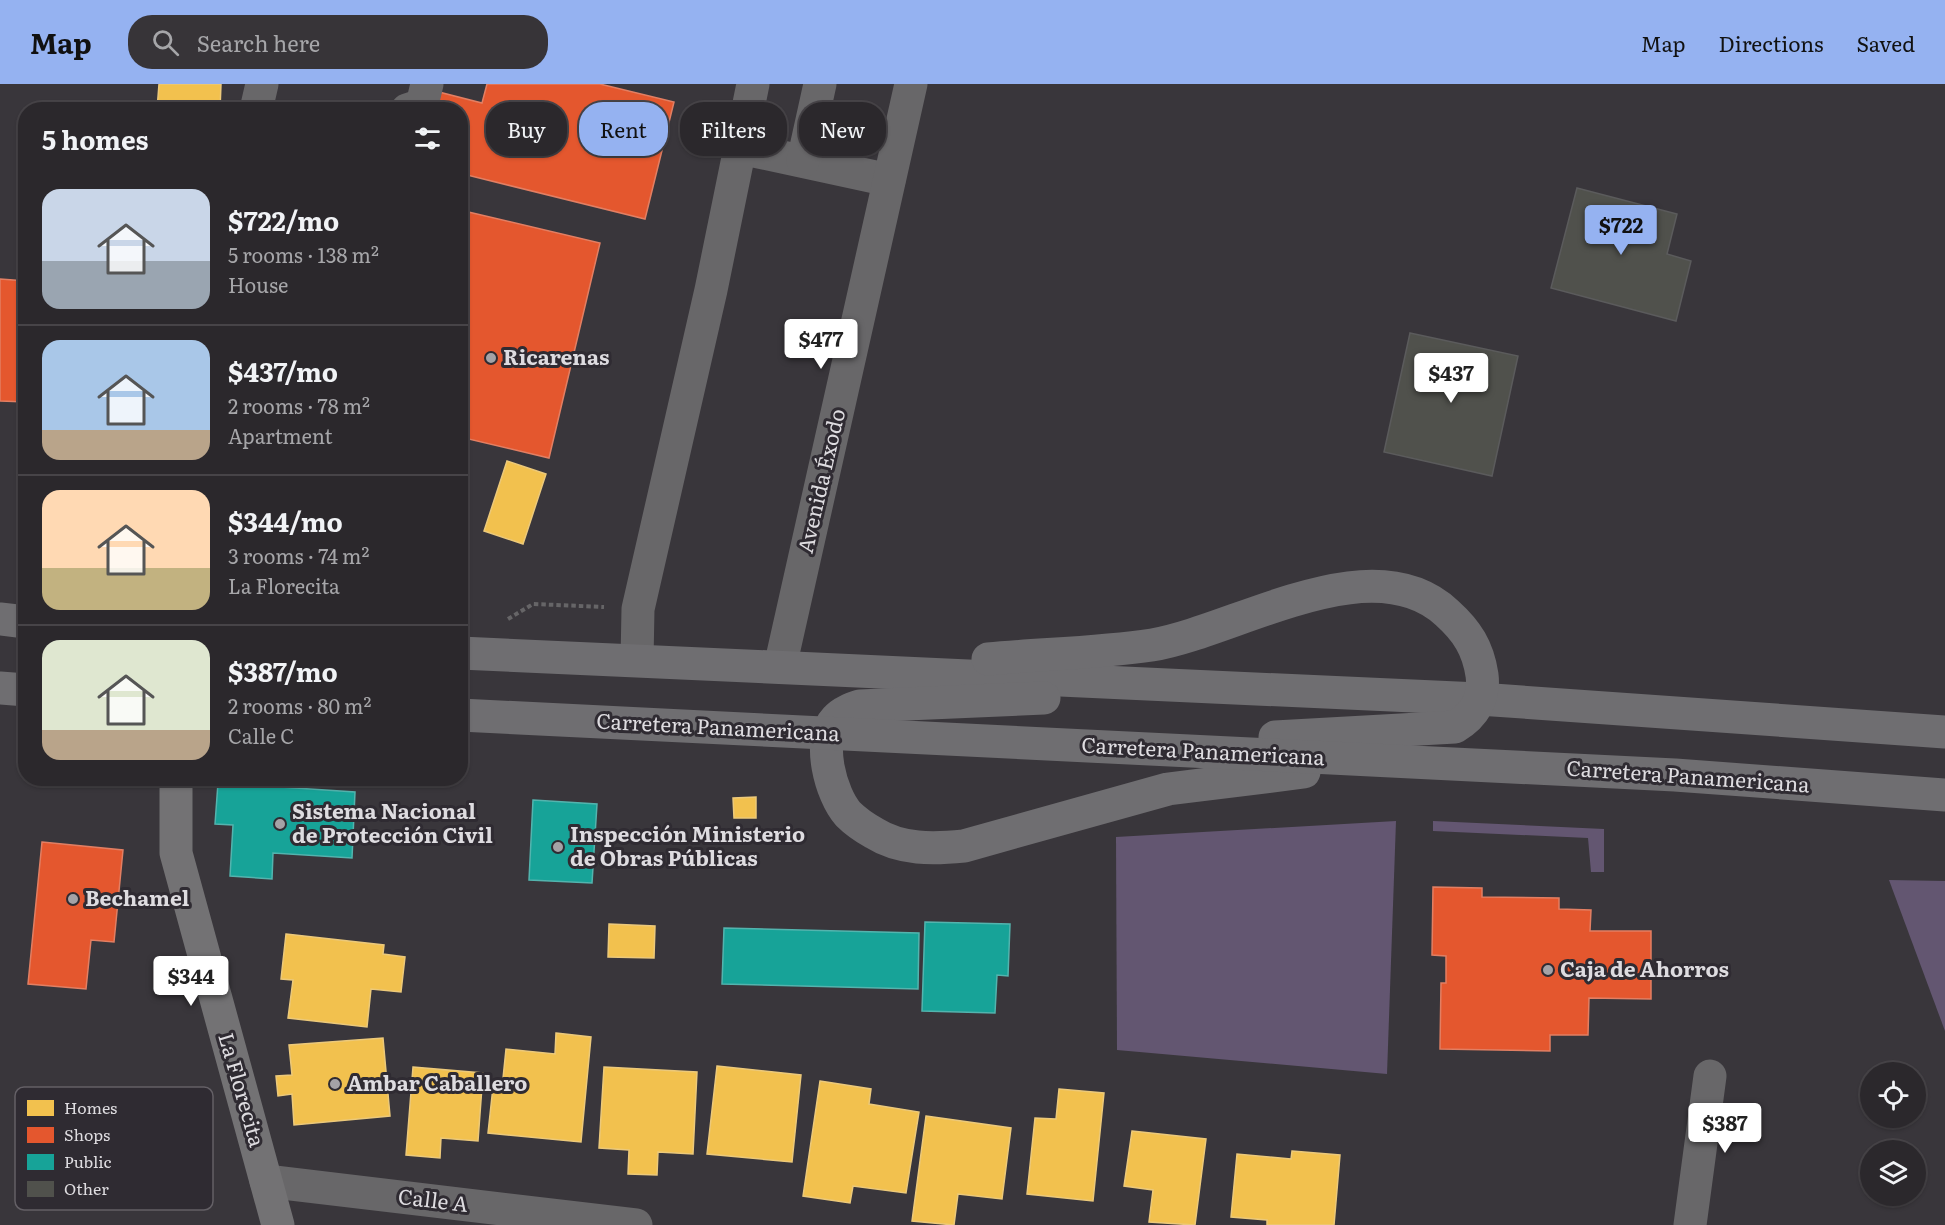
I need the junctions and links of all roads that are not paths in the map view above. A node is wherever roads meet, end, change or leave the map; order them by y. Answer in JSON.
{"nodes":[{"id":1,"x":262,"y":84,"type":"edge"},
{"id":2,"x":427,"y":84,"type":"edge"},
{"id":3,"x":753,"y":84,"type":"edge"},
{"id":4,"x":820,"y":84,"type":"edge"},
{"id":5,"x":911,"y":84,"type":"edge"},
{"id":6,"x":258,"y":102,"type":"edge"},
{"id":7,"x":423,"y":102,"type":"edge"},
{"id":8,"x":749,"y":102,"type":"edge"},
{"id":9,"x":738,"y":156,"type":"edge"},
{"id":10,"x":779,"y":156,"type":"edge"},
{"id":11,"x":803,"y":161,"type":"junction"},
{"id":12,"x":889,"y":180,"type":"junction"},
{"id":13,"x":0,"y":619,"type":"edge"},
{"id":14,"x":18,"y":621,"type":"edge"},
{"id":15,"x":468,"y":653,"type":"edge"},
{"id":16,"x":637,"y":660,"type":"junction"},
{"id":17,"x":780,"y":667,"type":"junction"},
{"id":18,"x":864,"y":670,"type":"junction"},
{"id":19,"x":0,"y":688,"type":"edge"},
{"id":20,"x":18,"y":689,"type":"edge"},
{"id":21,"x":1244,"y":689,"type":"junction"},
{"id":22,"x":1479,"y":699,"type":"junction"},
{"id":23,"x":468,"y":715,"type":"edge"},
{"id":24,"x":1945,"y":732,"type":"edge"},
{"id":25,"x":828,"y":734,"type":"junction"},
{"id":26,"x":1088,"y":746,"type":"junction"},
{"id":27,"x":1396,"y":761,"type":"junction"},
{"id":28,"x":176,"y":786,"type":"edge"},
{"id":29,"x":1945,"y":795,"type":"edge"},
{"id":30,"x":1710,"y":1076,"type":"dead end"},
{"id":31,"x":266,"y":1181,"type":"junction"},
{"id":32,"x":278,"y":1225,"type":"edge"},
{"id":33,"x":636,"y":1225,"type":"edge"},
{"id":34,"x":1690,"y":1225,"type":"edge"}],
"edges":[{"from":1,"to":6,"type":"street"},
{"from":2,"to":7,"type":"street"},
{"from":3,"to":8,"type":"street"},
{"from":4,"to":11,"type":"street"},
{"from":5,"to":12,"type":"street","name":"Avenida Éxodo"},
{"from":9,"to":16,"type":"street"},
{"from":10,"to":11,"type":"street"},
{"from":11,"to":12,"type":"street"},
{"from":12,"to":17,"type":"street","name":"Avenida Éxodo"},
{"from":13,"to":14,"type":"highway"},
{"from":15,"to":16,"type":"highway"},
{"from":16,"to":17,"type":"highway"},
{"from":17,"to":18,"type":"highway"},
{"from":18,"to":21,"type":"highway"},
{"from":18,"to":22,"type":"highway"},
{"from":19,"to":20,"type":"highway"},
{"from":21,"to":22,"type":"highway"},
{"from":21,"to":25,"type":"highway"},
{"from":22,"to":24,"type":"highway"},
{"from":22,"to":26,"type":"highway"},
{"from":23,"to":25,"type":"highway","name":"Carretera Panamericana"},
{"from":25,"to":26,"type":"highway","name":"Carretera Panamericana"},
{"from":25,"to":27,"type":"highway"},
{"from":26,"to":27,"type":"highway","name":"Carretera Panamericana"},
{"from":27,"to":29,"type":"highway","name":"Carretera Panamericana"},
{"from":28,"to":31,"type":"main road","name":"La Florecita"},
{"from":30,"to":34,"type":"street"},
{"from":31,"to":32,"type":"main road","name":"La Florecita"},
{"from":31,"to":33,"type":"street","name":"Calle A"}]}
